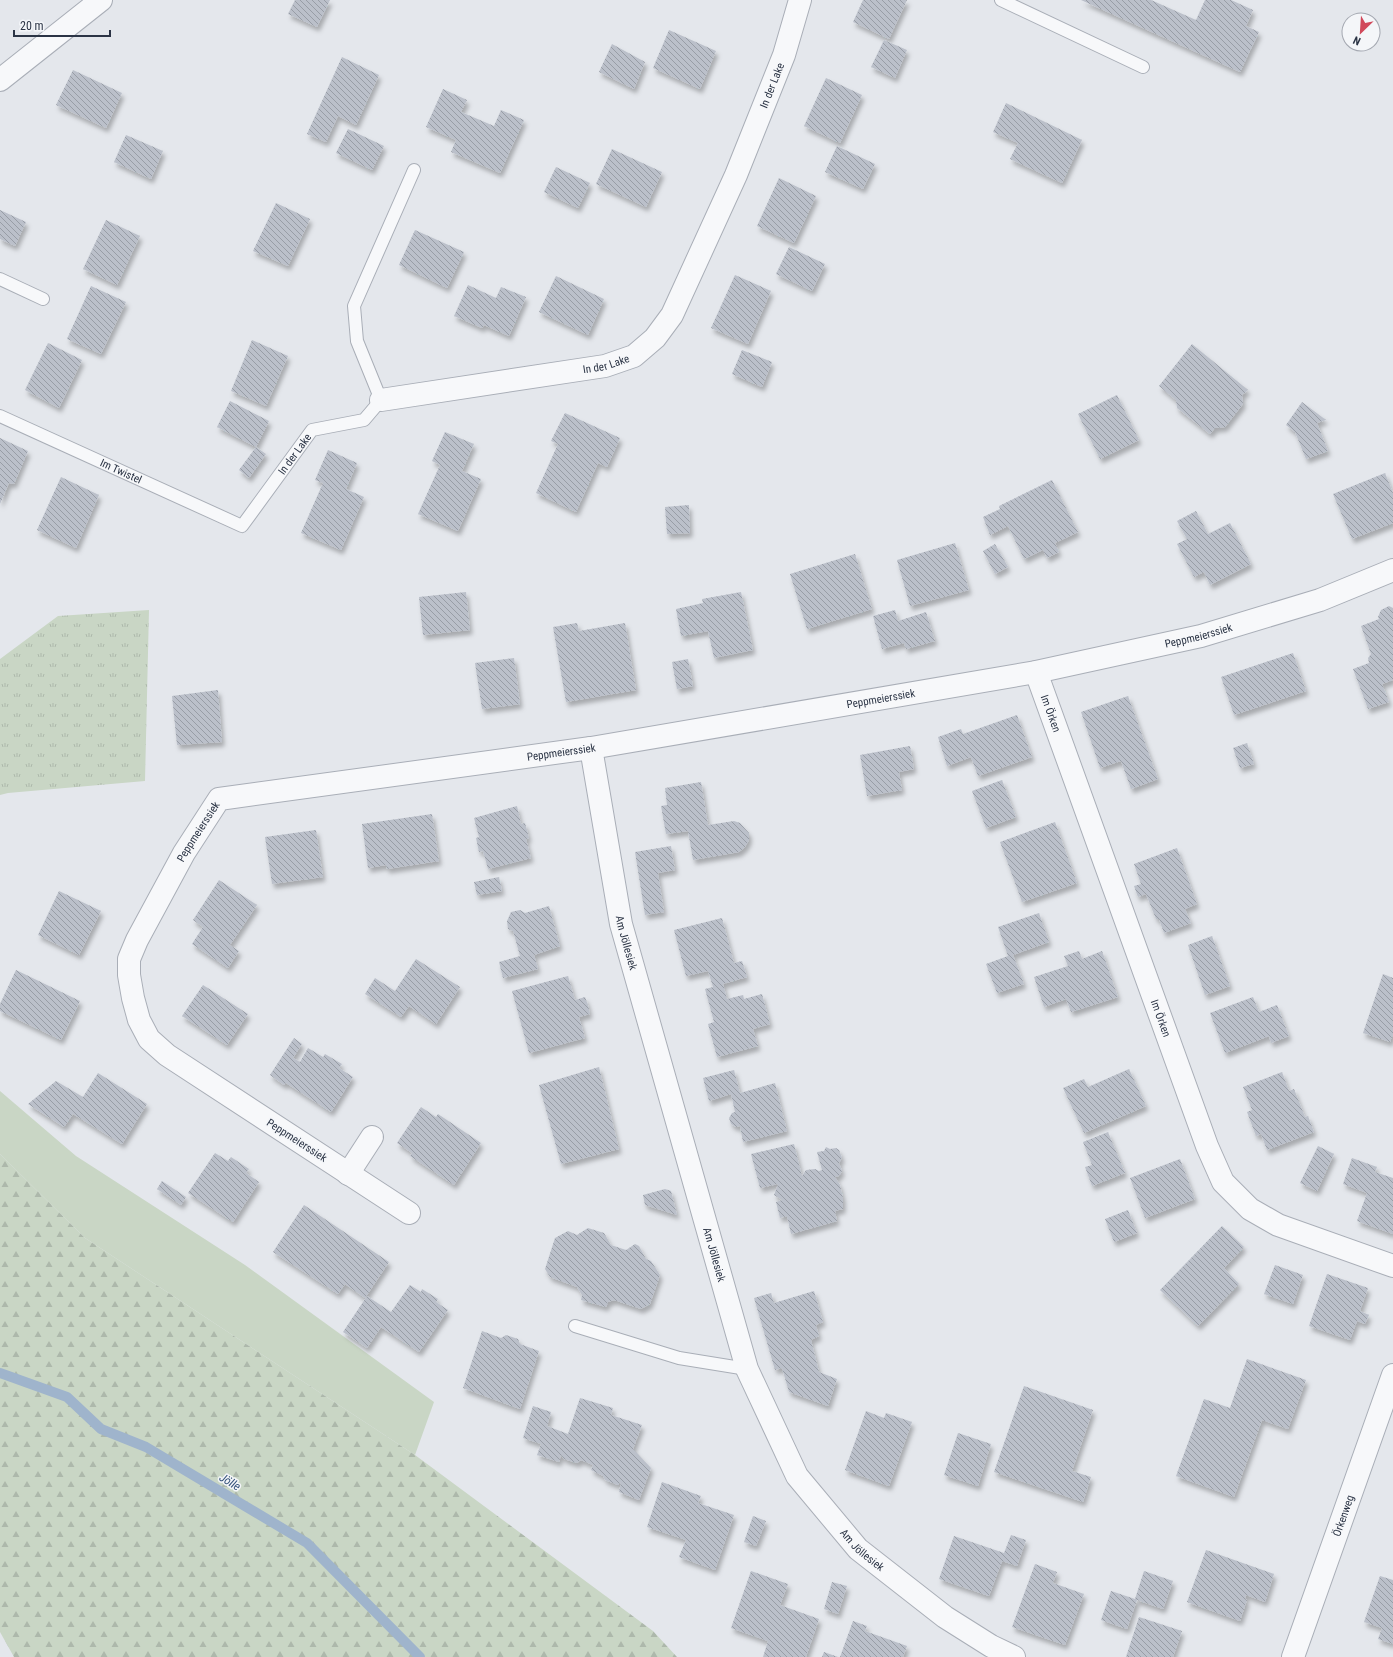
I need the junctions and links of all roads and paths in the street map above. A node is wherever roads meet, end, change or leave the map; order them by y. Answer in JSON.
{"nodes":[{"id":1,"x":101,"y":0,"type":"edge"},
{"id":2,"x":800,"y":0,"type":"edge"},
{"id":3,"x":1001,"y":0,"type":"edge"},
{"id":4,"x":1143,"y":67,"type":"dead end"},
{"id":5,"x":0,"y":80,"type":"edge"},
{"id":6,"x":414,"y":170,"type":"dead end"},
{"id":7,"x":0,"y":279,"type":"edge"},
{"id":8,"x":43,"y":299,"type":"dead end"},
{"id":9,"x":381,"y":400,"type":"junction"},
{"id":10,"x":0,"y":416,"type":"edge"},
{"id":11,"x":242,"y":526,"type":"joint"},
{"id":12,"x":1393,"y":570,"type":"edge"},
{"id":13,"x":1036,"y":672,"type":"junction"},
{"id":14,"x":591,"y":748,"type":"junction"},
{"id":15,"x":372,"y":1137,"type":"dead end"},
{"id":16,"x":348,"y":1174,"type":"junction"},
{"id":17,"x":409,"y":1213,"type":"dead end"},
{"id":18,"x":1393,"y":1266,"type":"edge"},
{"id":19,"x":576,"y":1326,"type":"dead end"},
{"id":20,"x":747,"y":1369,"type":"junction"},
{"id":21,"x":1393,"y":1375,"type":"edge"},
{"id":22,"x":1388,"y":1406,"type":"edge"},
{"id":23,"x":1014,"y":1657,"type":"edge"},
{"id":24,"x":1293,"y":1657,"type":"edge"}],
"edges":[{"from":1,"to":5,"type":"street"},
{"from":2,"to":9,"type":"street","name":"In der Lake"},
{"from":3,"to":4,"type":"lane"},
{"from":6,"to":9,"type":"lane"},
{"from":7,"to":8,"type":"lane"},
{"from":9,"to":11,"type":"lane","name":"In der Lake"},
{"from":10,"to":11,"type":"lane","name":"Im Twistel"},
{"from":12,"to":13,"type":"street","name":"Peppmeierssiek"},
{"from":13,"to":14,"type":"street","name":"Peppmeierssiek"},
{"from":13,"to":18,"type":"street","name":"Im Örken"},
{"from":14,"to":16,"type":"street","name":"Peppmeierssiek"},
{"from":14,"to":20,"type":"street","name":"Am Jöllesiek"},
{"from":15,"to":16,"type":"street"},
{"from":16,"to":17,"type":"street","name":"Peppmeierssiek"},
{"from":19,"to":20,"type":"lane"},
{"from":20,"to":23,"type":"street","name":"Am Jöllesiek"},
{"from":21,"to":22,"type":"street","name":"Örkenweg"},
{"from":22,"to":24,"type":"street","name":"Örkenweg"}]}
